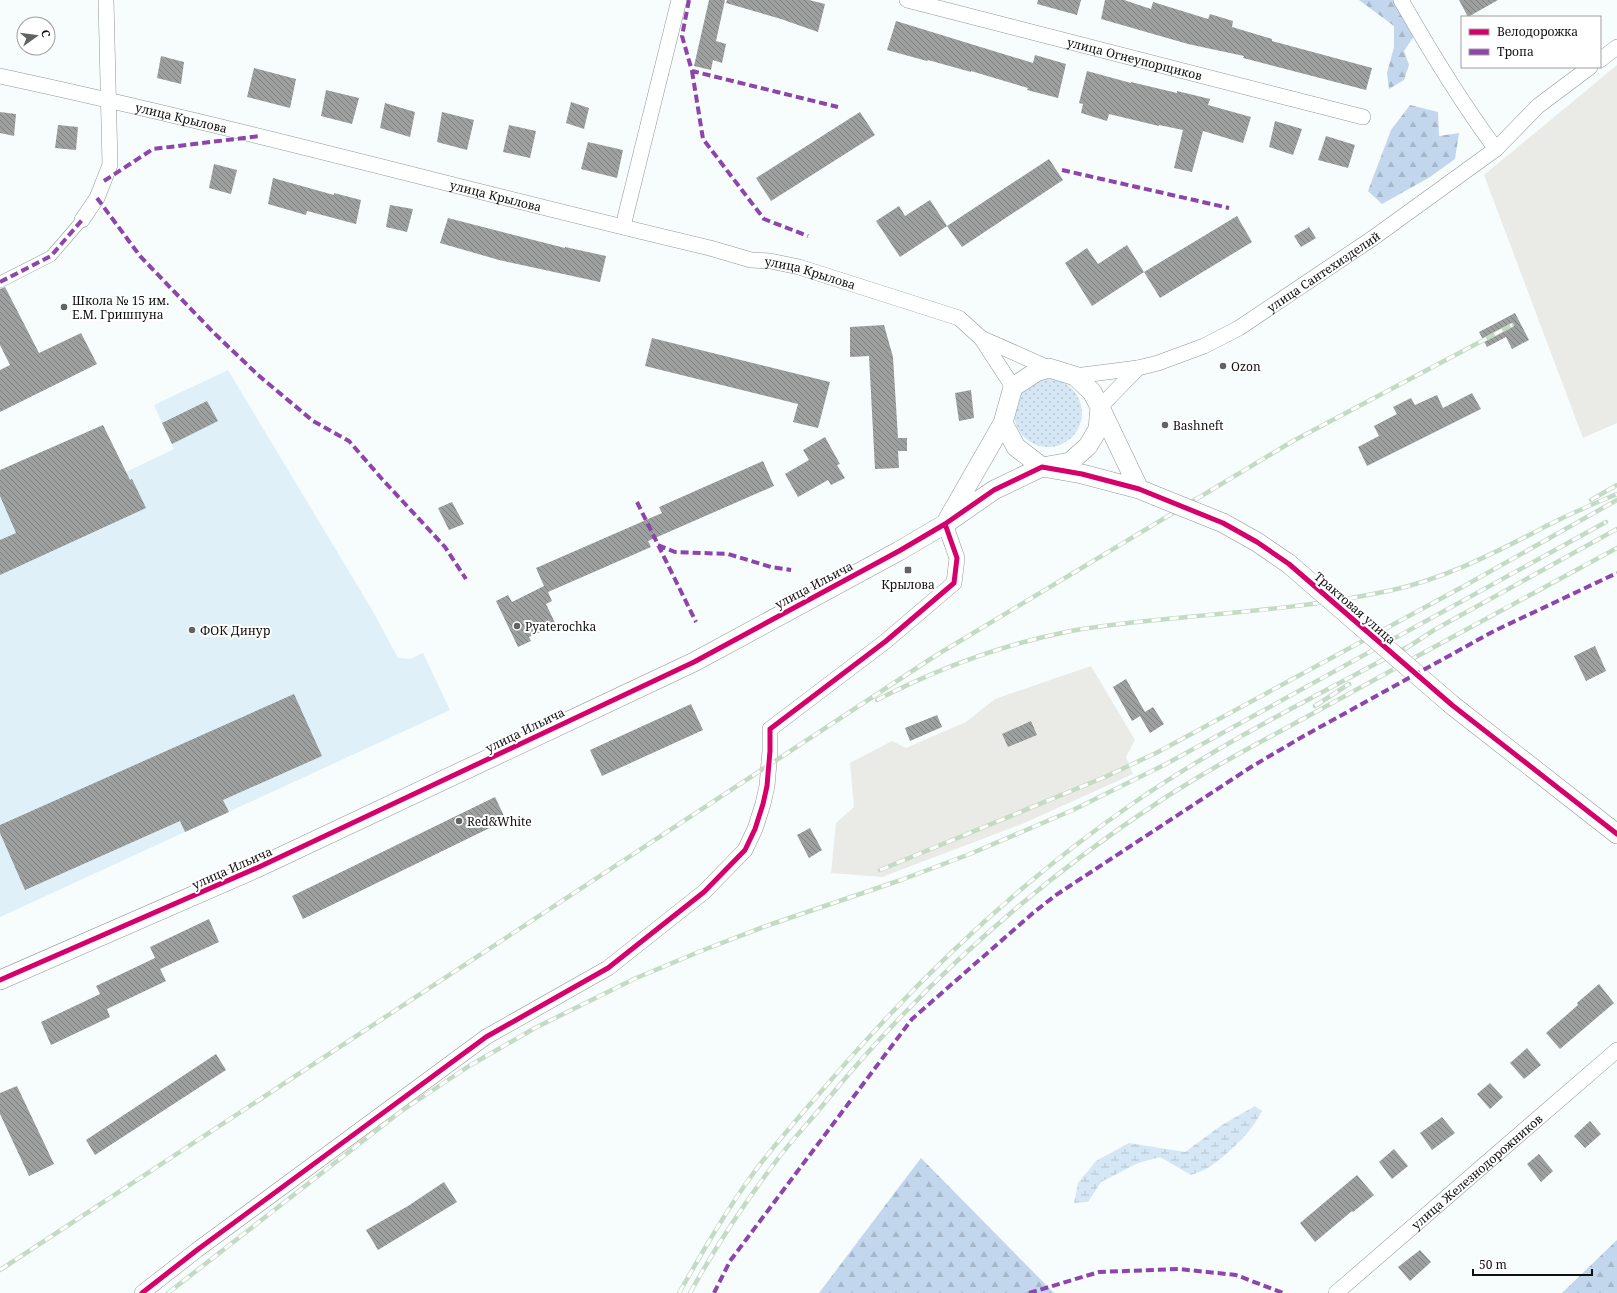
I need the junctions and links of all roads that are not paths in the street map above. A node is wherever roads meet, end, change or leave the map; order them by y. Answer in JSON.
{"nodes":[{"id":1,"x":106,"y":0,"type":"edge"},
{"id":2,"x":680,"y":0,"type":"edge"},
{"id":3,"x":907,"y":0,"type":"edge"},
{"id":4,"x":1401,"y":0,"type":"edge"},
{"id":5,"x":1617,"y":47,"type":"edge"},
{"id":6,"x":1601,"y":59,"type":"edge"},
{"id":7,"x":1589,"y":68,"type":"edge"},
{"id":8,"x":0,"y":76,"type":"edge"},
{"id":9,"x":109,"y":100,"type":"junction"},
{"id":10,"x":1363,"y":117,"type":"dead end"},
{"id":11,"x":1496,"y":149,"type":"junction"},
{"id":12,"x":82,"y":220,"type":"joint"},
{"id":13,"x":623,"y":226,"type":"junction"},
{"id":14,"x":0,"y":282,"type":"edge"},
{"id":15,"x":981,"y":338,"type":"junction"},
{"id":16,"x":1049,"y":368,"type":"junction"},
{"id":17,"x":1138,"y":368,"type":"junction"},
{"id":18,"x":1075,"y":376,"type":"junction"},
{"id":19,"x":1014,"y":387,"type":"junction"},
{"id":20,"x":1100,"y":407,"type":"junction"},
{"id":21,"x":1003,"y":423,"type":"junction"},
{"id":22,"x":1042,"y":467,"type":"junction"},
{"id":23,"x":1139,"y":489,"type":"junction"},
{"id":24,"x":945,"y":524,"type":"junction"},
{"id":25,"x":1617,"y":834,"type":"edge"},
{"id":26,"x":0,"y":980,"type":"edge"},
{"id":27,"x":1617,"y":1050,"type":"edge"},
{"id":28,"x":142,"y":1293,"type":"edge"},
{"id":29,"x":1336,"y":1293,"type":"edge"}],
"edges":[{"from":1,"to":9,"type":"street"},
{"from":2,"to":13,"type":"street"},
{"from":3,"to":10,"type":"street","name":"улица Огнеупорщиков"},
{"from":4,"to":11,"type":"street"},
{"from":5,"to":6,"type":"street"},
{"from":7,"to":11,"type":"street","name":"улица Сантехизделий"},
{"from":8,"to":9,"type":"street","name":"улица Крылова"},
{"from":9,"to":12,"type":"street"},
{"from":9,"to":13,"type":"street","name":"улица Крылова"},
{"from":11,"to":17,"type":"street","name":"улица Сантехизделий"},
{"from":12,"to":14,"type":"street"},
{"from":13,"to":15,"type":"street","name":"улица Крылова"},
{"from":15,"to":16,"type":"street"},
{"from":15,"to":19,"type":"street"},
{"from":16,"to":18,"type":"street"},
{"from":16,"to":19,"type":"street"},
{"from":17,"to":18,"type":"street","name":"улица Сантехизделий"},
{"from":17,"to":20,"type":"street"},
{"from":18,"to":20,"type":"street"},
{"from":19,"to":21,"type":"street"},
{"from":20,"to":22,"type":"street"},
{"from":20,"to":23,"type":"street"},
{"from":21,"to":22,"type":"street"},
{"from":21,"to":24,"type":"street","name":"улица Ильича"},
{"from":22,"to":23,"type":"street","name":"Трактовая улица"},
{"from":22,"to":24,"type":"street","name":"улица Ильича"},
{"from":23,"to":25,"type":"street","name":"Трактовая улица","bridge":true},
{"from":24,"to":26,"type":"street","name":"улица Ильича"},
{"from":24,"to":28,"type":"street"},
{"from":27,"to":29,"type":"street","name":"улица Железнодорожников"}]}
